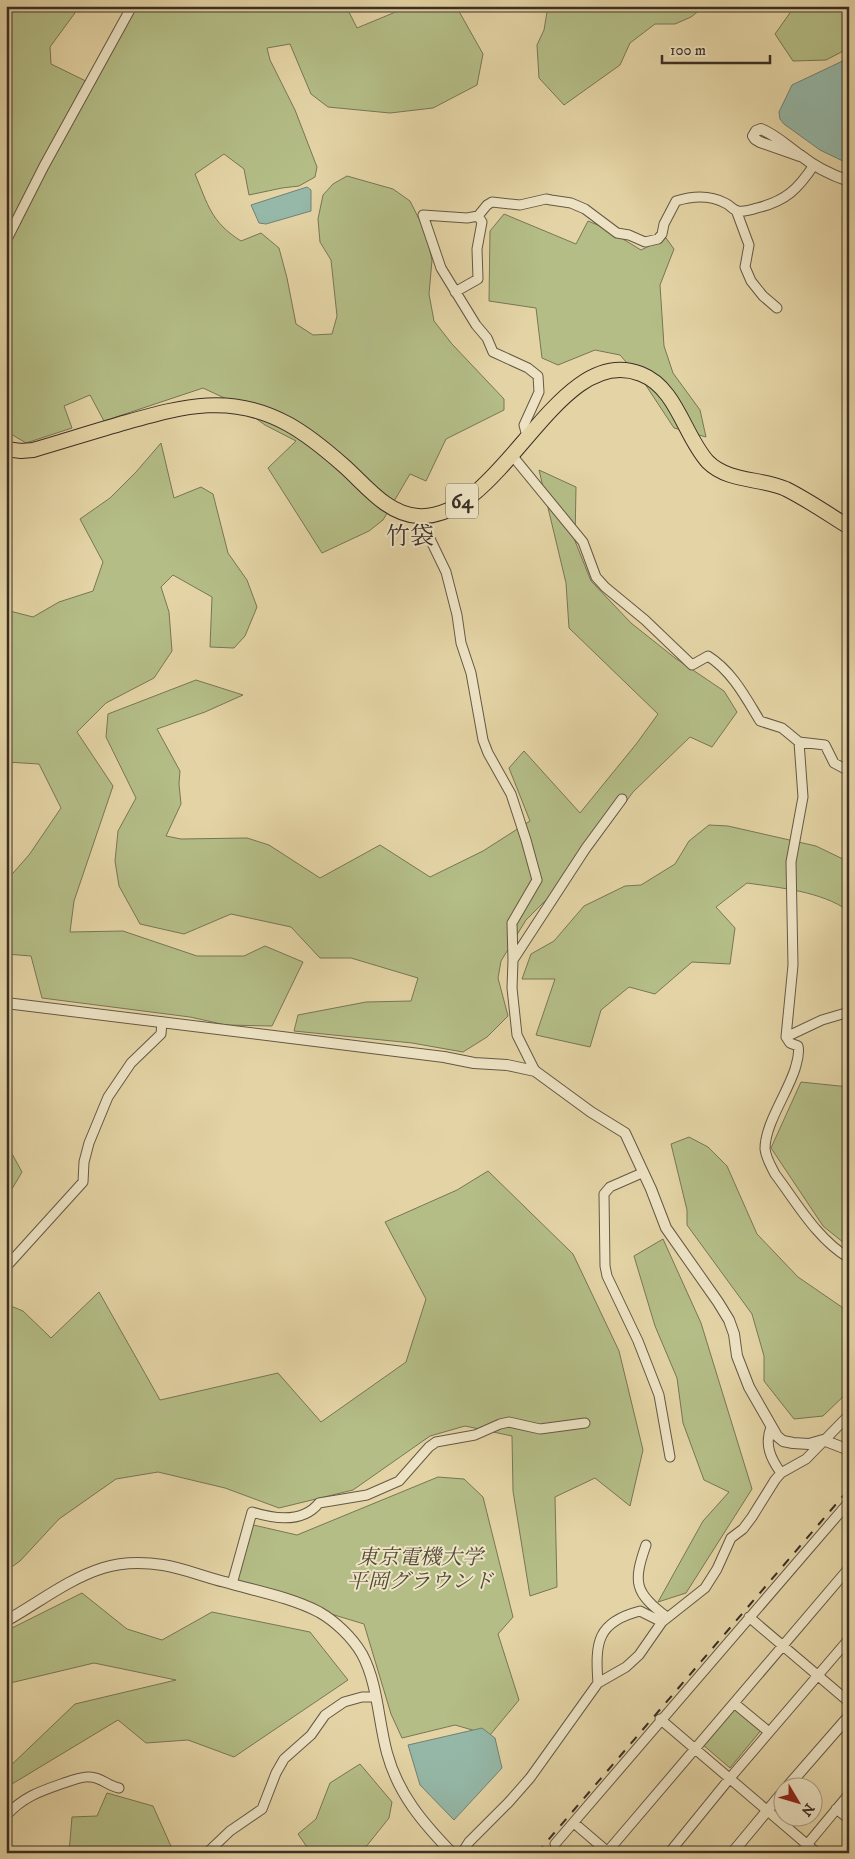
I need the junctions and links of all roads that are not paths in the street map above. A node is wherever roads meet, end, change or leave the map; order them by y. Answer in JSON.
{"nodes":[{"id":1,"x":132,"y":6,"type":"edge"},
{"id":2,"x":800,"y":156,"type":"dead end"},
{"id":3,"x":814,"y":165,"type":"junction"},
{"id":4,"x":849,"y":181,"type":"edge"},
{"id":5,"x":736,"y":210,"type":"junction"},
{"id":6,"x":478,"y":216,"type":"junction"},
{"id":7,"x":6,"y":241,"type":"edge"},
{"id":8,"x":455,"y":292,"type":"junction"},
{"id":9,"x":777,"y":308,"type":"dead end"},
{"id":10,"x":527,"y":436,"type":"junction"},
{"id":11,"x":6,"y":449,"type":"edge"},
{"id":12,"x":511,"y":454,"type":"junction"},
{"id":13,"x":419,"y":516,"type":"junction"},
{"id":14,"x":849,"y":527,"type":"edge"},
{"id":15,"x":799,"y":742,"type":"junction"},
{"id":16,"x":849,"y":771,"type":"edge"},
{"id":17,"x":622,"y":799,"type":"dead end"},
{"id":18,"x":513,"y":960,"type":"junction"},
{"id":19,"x":6,"y":1003,"type":"edge"},
{"id":20,"x":849,"y":1012,"type":"edge"},
{"id":21,"x":162,"y":1022,"type":"junction"},
{"id":22,"x":786,"y":1037,"type":"junction"},
{"id":23,"x":535,"y":1070,"type":"junction"},
{"id":24,"x":642,"y":1172,"type":"junction"},
{"id":25,"x":849,"y":1258,"type":"edge"},
{"id":26,"x":6,"y":1267,"type":"edge"},
{"id":27,"x":849,"y":1414,"type":"edge"},
{"id":28,"x":585,"y":1422,"type":"dead end"},
{"id":29,"x":771,"y":1427,"type":"junction"},
{"id":30,"x":823,"y":1440,"type":"junction"},
{"id":31,"x":849,"y":1450,"type":"edge"},
{"id":32,"x":670,"y":1457,"type":"dead end"},
{"id":33,"x":782,"y":1473,"type":"junction"},
{"id":34,"x":849,"y":1502,"type":"edge"},
{"id":35,"x":841,"y":1512,"type":"junction"},
{"id":36,"x":849,"y":1519,"type":"edge"},
{"id":37,"x":646,"y":1544,"type":"dead end"},
{"id":38,"x":849,"y":1568,"type":"edge"},
{"id":39,"x":232,"y":1584,"type":"junction"},
{"id":40,"x":749,"y":1618,"type":"junction"},
{"id":41,"x":664,"y":1620,"type":"junction"},
{"id":42,"x":6,"y":1621,"type":"edge"},
{"id":43,"x":849,"y":1639,"type":"edge"},
{"id":44,"x":782,"y":1646,"type":"junction"},
{"id":45,"x":818,"y":1675,"type":"junction"},
{"id":46,"x":598,"y":1683,"type":"junction"},
{"id":47,"x":376,"y":1697,"type":"junction"},
{"id":48,"x":849,"y":1702,"type":"edge"},
{"id":49,"x":734,"y":1703,"type":"junction"},
{"id":50,"x":849,"y":1716,"type":"edge"},
{"id":51,"x":660,"y":1720,"type":"junction"},
{"id":52,"x":769,"y":1732,"type":"junction"},
{"id":53,"x":695,"y":1749,"type":"junction"},
{"id":54,"x":797,"y":1776,"type":"edge"},
{"id":55,"x":730,"y":1778,"type":"junction"},
{"id":56,"x":119,"y":1788,"type":"dead end"},
{"id":57,"x":849,"y":1794,"type":"edge"},
{"id":58,"x":772,"y":1804,"type":"edge"},
{"id":59,"x":836,"y":1809,"type":"junction"},
{"id":60,"x":767,"y":1810,"type":"junction"},
{"id":61,"x":6,"y":1816,"type":"edge"},
{"id":62,"x":849,"y":1819,"type":"edge"},
{"id":63,"x":574,"y":1823,"type":"junction"},
{"id":64,"x":555,"y":1844,"type":"dead end"},
{"id":65,"x":807,"y":1844,"type":"junction"},
{"id":66,"x":608,"y":1852,"type":"edge"},
{"id":67,"x":209,"y":1853,"type":"edge"},
{"id":68,"x":452,"y":1853,"type":"edge"},
{"id":69,"x":462,"y":1853,"type":"edge"},
{"id":70,"x":669,"y":1853,"type":"edge"},
{"id":71,"x":732,"y":1853,"type":"edge"},
{"id":72,"x":800,"y":1853,"type":"edge"},
{"id":73,"x":817,"y":1853,"type":"edge"}],
"edges":[{"from":1,"to":7,"type":"street"},
{"from":2,"to":3,"type":"street"},
{"from":3,"to":4,"type":"street"},
{"from":3,"to":5,"type":"street"},
{"from":5,"to":6,"type":"street"},
{"from":5,"to":9,"type":"street"},
{"from":6,"to":8,"type":"street"},
{"from":6,"to":8,"type":"street"},
{"from":8,"to":10,"type":"street"},
{"from":10,"to":12,"type":"main road","number":"64"},
{"from":10,"to":14,"type":"main road","number":"64"},
{"from":11,"to":13,"type":"main road","number":"64"},
{"from":12,"to":13,"type":"main road","number":"64"},
{"from":12,"to":15,"type":"street"},
{"from":13,"to":18,"type":"street"},
{"from":15,"to":16,"type":"street"},
{"from":15,"to":22,"type":"street"},
{"from":17,"to":18,"type":"street"},
{"from":18,"to":23,"type":"street"},
{"from":19,"to":21,"type":"street"},
{"from":20,"to":22,"type":"street"},
{"from":21,"to":23,"type":"street"},
{"from":21,"to":26,"type":"street"},
{"from":22,"to":25,"type":"street"},
{"from":23,"to":24,"type":"street"},
{"from":24,"to":29,"type":"street"},
{"from":24,"to":32,"type":"street"},
{"from":27,"to":30,"type":"street"},
{"from":28,"to":39,"type":"street"},
{"from":29,"to":30,"type":"street"},
{"from":29,"to":33,"type":"street"},
{"from":30,"to":31,"type":"street"},
{"from":30,"to":33,"type":"street"},
{"from":33,"to":41,"type":"street"},
{"from":34,"to":35,"type":"street"},
{"from":35,"to":36,"type":"street"},
{"from":35,"to":40,"type":"street"},
{"from":37,"to":41,"type":"street"},
{"from":38,"to":44,"type":"street"},
{"from":39,"to":42,"type":"street"},
{"from":39,"to":47,"type":"street"},
{"from":40,"to":44,"type":"street"},
{"from":40,"to":51,"type":"street"},
{"from":41,"to":46,"type":"street"},
{"from":41,"to":46,"type":"street"},
{"from":43,"to":45,"type":"street"},
{"from":44,"to":45,"type":"street"},
{"from":44,"to":49,"type":"street"},
{"from":45,"to":48,"type":"street"},
{"from":45,"to":52,"type":"street"},
{"from":46,"to":69,"type":"street"},
{"from":47,"to":67,"type":"street"},
{"from":47,"to":68,"type":"street"},
{"from":49,"to":52,"type":"street"},
{"from":49,"to":53,"type":"street"},
{"from":50,"to":54,"type":"street"},
{"from":51,"to":53,"type":"street"},
{"from":51,"to":63,"type":"street"},
{"from":52,"to":55,"type":"street"},
{"from":53,"to":55,"type":"street"},
{"from":53,"to":66,"type":"street"},
{"from":55,"to":60,"type":"street"},
{"from":55,"to":70,"type":"street"},
{"from":56,"to":61,"type":"street"},
{"from":57,"to":59,"type":"street"},
{"from":58,"to":60,"type":"street"},
{"from":59,"to":62,"type":"street"},
{"from":59,"to":65,"type":"street"},
{"from":60,"to":65,"type":"street"},
{"from":60,"to":71,"type":"street"},
{"from":63,"to":64,"type":"street"},
{"from":63,"to":66,"type":"street"},
{"from":65,"to":72,"type":"street"},
{"from":65,"to":73,"type":"street"}]}
